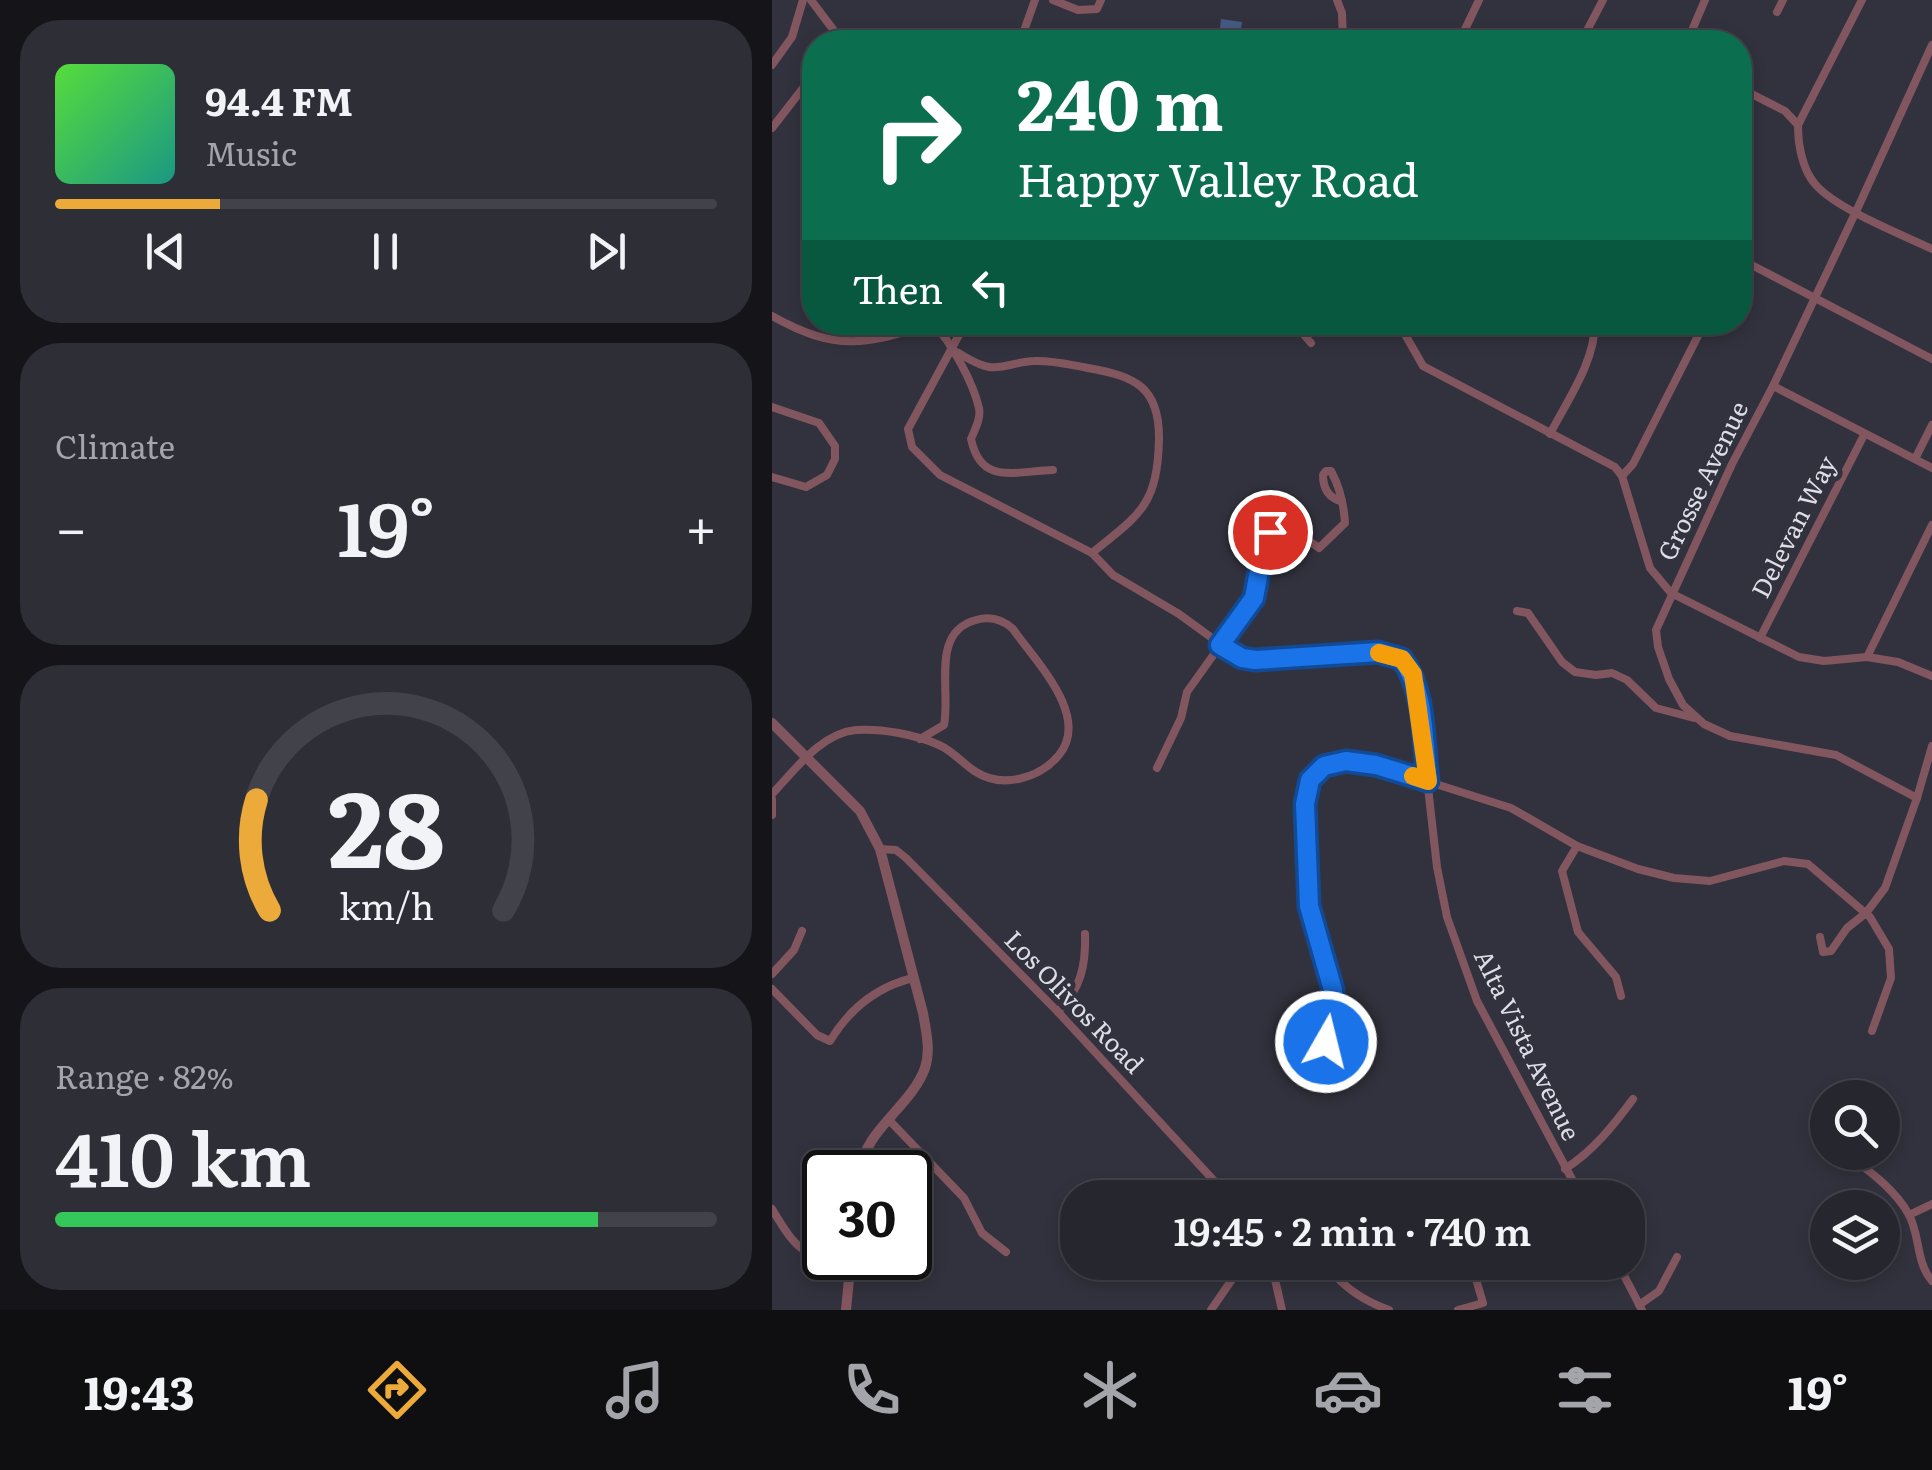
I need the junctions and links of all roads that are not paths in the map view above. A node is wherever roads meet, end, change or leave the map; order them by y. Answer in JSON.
{"nodes":[{"id":1,"x":807,"y":0,"type":"edge"},
{"id":2,"x":1034,"y":0,"type":"edge"},
{"id":3,"x":1053,"y":0,"type":"edge"},
{"id":4,"x":1337,"y":0,"type":"edge"},
{"id":5,"x":1479,"y":0,"type":"edge"},
{"id":6,"x":1603,"y":0,"type":"edge"},
{"id":7,"x":1783,"y":0,"type":"edge"},
{"id":8,"x":1862,"y":0,"type":"edge"},
{"id":9,"x":1701,"y":2,"type":"edge"},
{"id":10,"x":1099,"y":4,"type":"edge"},
{"id":11,"x":1778,"y":12,"type":"dead end"},
{"id":12,"x":832,"y":29,"type":"edge"},
{"id":13,"x":1024,"y":30,"type":"edge"},
{"id":14,"x":1343,"y":30,"type":"edge"},
{"id":15,"x":1464,"y":30,"type":"edge"},
{"id":16,"x":1587,"y":30,"type":"edge"},
{"id":17,"x":1690,"y":30,"type":"edge"},
{"id":18,"x":1932,"y":45,"type":"edge"},
{"id":19,"x":772,"y":65,"type":"edge"},
{"id":20,"x":802,"y":89,"type":"edge"},
{"id":21,"x":1752,"y":94,"type":"edge"},
{"id":22,"x":1798,"y":125,"type":"junction"},
{"id":23,"x":772,"y":128,"type":"edge"},
{"id":24,"x":1856,"y":212,"type":"junction"},
{"id":25,"x":1932,"y":249,"type":"edge"},
{"id":26,"x":1752,"y":263,"type":"edge"},
{"id":27,"x":1815,"y":299,"type":"junction"},
{"id":28,"x":772,"y":316,"type":"edge"},
{"id":29,"x":802,"y":331,"type":"edge"},
{"id":30,"x":810,"y":335,"type":"edge"},
{"id":31,"x":886,"y":335,"type":"edge"},
{"id":32,"x":942,"y":335,"type":"edge"},
{"id":33,"x":960,"y":335,"type":"edge"},
{"id":34,"x":1304,"y":335,"type":"edge"},
{"id":35,"x":1405,"y":335,"type":"edge"},
{"id":36,"x":1595,"y":335,"type":"edge"},
{"id":37,"x":1698,"y":335,"type":"edge"},
{"id":38,"x":1311,"y":343,"type":"dead end"},
{"id":39,"x":954,"y":350,"type":"junction"},
{"id":40,"x":1932,"y":358,"type":"edge"},
{"id":41,"x":1773,"y":386,"type":"junction"},
{"id":42,"x":772,"y":407,"type":"edge"},
{"id":43,"x":1932,"y":425,"type":"edge"},
{"id":44,"x":1550,"y":434,"type":"junction"},
{"id":45,"x":1864,"y":434,"type":"junction"},
{"id":46,"x":1915,"y":459,"type":"junction"},
{"id":47,"x":1932,"y":468,"type":"edge"},
{"id":48,"x":1053,"y":470,"type":"dead end"},
{"id":49,"x":1622,"y":476,"type":"junction"},
{"id":50,"x":772,"y":478,"type":"edge"},
{"id":51,"x":1340,"y":501,"type":"dead end"},
{"id":52,"x":1932,"y":525,"type":"edge"},
{"id":53,"x":1092,"y":553,"type":"junction"},
{"id":54,"x":1670,"y":592,"type":"junction"},
{"id":55,"x":1517,"y":611,"type":"dead end"},
{"id":56,"x":1760,"y":638,"type":"junction"},
{"id":57,"x":1220,"y":645,"type":"junction"},
{"id":58,"x":1867,"y":657,"type":"junction"},
{"id":59,"x":1932,"y":676,"type":"edge"},
{"id":60,"x":1698,"y":720,"type":"junction"},
{"id":61,"x":772,"y":723,"type":"edge"},
{"id":62,"x":944,"y":724,"type":"junction"},
{"id":63,"x":920,"y":738,"type":"junction"},
{"id":64,"x":1932,"y":746,"type":"edge"},
{"id":65,"x":945,"y":748,"type":"junction"},
{"id":66,"x":807,"y":757,"type":"junction"},
{"id":67,"x":1157,"y":768,"type":"dead end"},
{"id":68,"x":1428,"y":781,"type":"junction"},
{"id":69,"x":772,"y":796,"type":"edge"},
{"id":70,"x":1918,"y":798,"type":"junction"},
{"id":71,"x":772,"y":815,"type":"edge"},
{"id":72,"x":1577,"y":846,"type":"junction"},
{"id":73,"x":880,"y":849,"type":"junction"},
{"id":74,"x":1866,"y":913,"type":"junction"},
{"id":75,"x":802,"y":931,"type":"dead end"},
{"id":76,"x":1084,"y":934,"type":"dead end"},
{"id":77,"x":1820,"y":937,"type":"dead end"},
{"id":78,"x":772,"y":974,"type":"edge"},
{"id":79,"x":913,"y":978,"type":"junction"},
{"id":80,"x":772,"y":989,"type":"edge"},
{"id":81,"x":1621,"y":996,"type":"dead end"},
{"id":82,"x":1058,"y":1012,"type":"junction"},
{"id":83,"x":1872,"y":1031,"type":"dead end"},
{"id":84,"x":1326,"y":1042,"type":"dead end"},
{"id":85,"x":1633,"y":1099,"type":"dead end"},
{"id":86,"x":889,"y":1120,"type":"junction"},
{"id":87,"x":864,"y":1150,"type":"edge"},
{"id":88,"x":1566,"y":1170,"type":"junction"},
{"id":89,"x":1868,"y":1170,"type":"edge"},
{"id":90,"x":1213,"y":1180,"type":"edge"},
{"id":91,"x":1572,"y":1180,"type":"edge"},
{"id":92,"x":1932,"y":1204,"type":"edge"},
{"id":93,"x":772,"y":1209,"type":"edge"},
{"id":94,"x":1909,"y":1215,"type":"junction"},
{"id":95,"x":802,"y":1250,"type":"edge"},
{"id":96,"x":1006,"y":1252,"type":"dead end"},
{"id":97,"x":1677,"y":1256,"type":"dead end"},
{"id":98,"x":848,"y":1280,"type":"edge"},
{"id":99,"x":1232,"y":1280,"type":"edge"},
{"id":100,"x":1275,"y":1280,"type":"edge"},
{"id":101,"x":1338,"y":1280,"type":"edge"},
{"id":102,"x":1476,"y":1280,"type":"edge"},
{"id":103,"x":1626,"y":1280,"type":"edge"},
{"id":104,"x":1932,"y":1281,"type":"edge"},
{"id":105,"x":1640,"y":1307,"type":"edge"},
{"id":106,"x":846,"y":1310,"type":"edge"},
{"id":107,"x":1211,"y":1310,"type":"edge"},
{"id":108,"x":1282,"y":1310,"type":"edge"},
{"id":109,"x":1388,"y":1310,"type":"edge"},
{"id":110,"x":1458,"y":1310,"type":"edge"}],
"edges":[{"from":1,"to":12,"type":"street"},
{"from":1,"to":19,"type":"street"},
{"from":2,"to":13,"type":"street"},
{"from":3,"to":10,"type":"street"},
{"from":4,"to":14,"type":"street"},
{"from":5,"to":15,"type":"street"},
{"from":6,"to":16,"type":"street"},
{"from":7,"to":11,"type":"street"},
{"from":8,"to":22,"type":"street"},
{"from":9,"to":17,"type":"street"},
{"from":18,"to":24,"type":"street","name":"Grosse Avenue"},
{"from":20,"to":23,"type":"street"},
{"from":21,"to":22,"type":"street"},
{"from":22,"to":24,"type":"street"},
{"from":24,"to":25,"type":"street"},
{"from":24,"to":27,"type":"street","name":"Grosse Avenue"},
{"from":26,"to":27,"type":"street"},
{"from":27,"to":40,"type":"street"},
{"from":27,"to":41,"type":"street","name":"Grosse Avenue"},
{"from":28,"to":29,"type":"street"},
{"from":30,"to":31,"type":"street"},
{"from":32,"to":39,"type":"street"},
{"from":33,"to":39,"type":"street"},
{"from":34,"to":38,"type":"street"},
{"from":35,"to":44,"type":"street"},
{"from":36,"to":44,"type":"street"},
{"from":37,"to":49,"type":"street"},
{"from":39,"to":48,"type":"street"},
{"from":39,"to":53,"type":"street","name":"Alta Vista Avenue"},
{"from":39,"to":53,"type":"street"},
{"from":41,"to":45,"type":"street"},
{"from":41,"to":54,"type":"street","name":"Grosse Avenue"},
{"from":42,"to":50,"type":"street"},
{"from":43,"to":46,"type":"street"},
{"from":44,"to":49,"type":"street"},
{"from":45,"to":46,"type":"street"},
{"from":45,"to":56,"type":"street","name":"Delevan Way"},
{"from":46,"to":47,"type":"street"},
{"from":49,"to":54,"type":"street"},
{"from":51,"to":57,"type":"street"},
{"from":52,"to":58,"type":"street"},
{"from":53,"to":57,"type":"street","name":"Alta Vista Avenue"},
{"from":54,"to":56,"type":"street"},
{"from":54,"to":60,"type":"street","name":"Grosse Avenue"},
{"from":55,"to":60,"type":"street"},
{"from":56,"to":58,"type":"street"},
{"from":57,"to":67,"type":"street"},
{"from":57,"to":68,"type":"street","name":"Alta Vista Avenue"},
{"from":58,"to":59,"type":"street"},
{"from":60,"to":70,"type":"street"},
{"from":61,"to":66,"type":"street"},
{"from":62,"to":63,"type":"street"},
{"from":62,"to":65,"type":"street"},
{"from":62,"to":65,"type":"street"},
{"from":63,"to":65,"type":"street"},
{"from":63,"to":66,"type":"street"},
{"from":64,"to":70,"type":"street"},
{"from":66,"to":69,"type":"street"},
{"from":66,"to":73,"type":"street"},
{"from":68,"to":72,"type":"street"},
{"from":68,"to":84,"type":"street"},
{"from":68,"to":88,"type":"street","name":"Alta Vista Avenue"},
{"from":69,"to":71,"type":"street"},
{"from":70,"to":74,"type":"street"},
{"from":72,"to":74,"type":"street"},
{"from":72,"to":81,"type":"street"},
{"from":73,"to":79,"type":"street"},
{"from":73,"to":82,"type":"street","name":"Los Olivos Road"},
{"from":74,"to":77,"type":"street"},
{"from":74,"to":83,"type":"street"},
{"from":75,"to":78,"type":"street"},
{"from":76,"to":82,"type":"street"},
{"from":79,"to":80,"type":"street"},
{"from":79,"to":86,"type":"street"},
{"from":82,"to":90,"type":"street","name":"Los Olivos Road"},
{"from":85,"to":88,"type":"street"},
{"from":86,"to":87,"type":"street"},
{"from":86,"to":96,"type":"street"},
{"from":88,"to":91,"type":"street","name":"Alta Vista Avenue"},
{"from":89,"to":94,"type":"street"},
{"from":92,"to":94,"type":"street"},
{"from":93,"to":95,"type":"street"},
{"from":94,"to":104,"type":"street"},
{"from":97,"to":105,"type":"street"},
{"from":98,"to":106,"type":"street"},
{"from":99,"to":107,"type":"street"},
{"from":100,"to":108,"type":"street"},
{"from":101,"to":109,"type":"street"},
{"from":102,"to":110,"type":"street"},
{"from":103,"to":105,"type":"street"}]}
